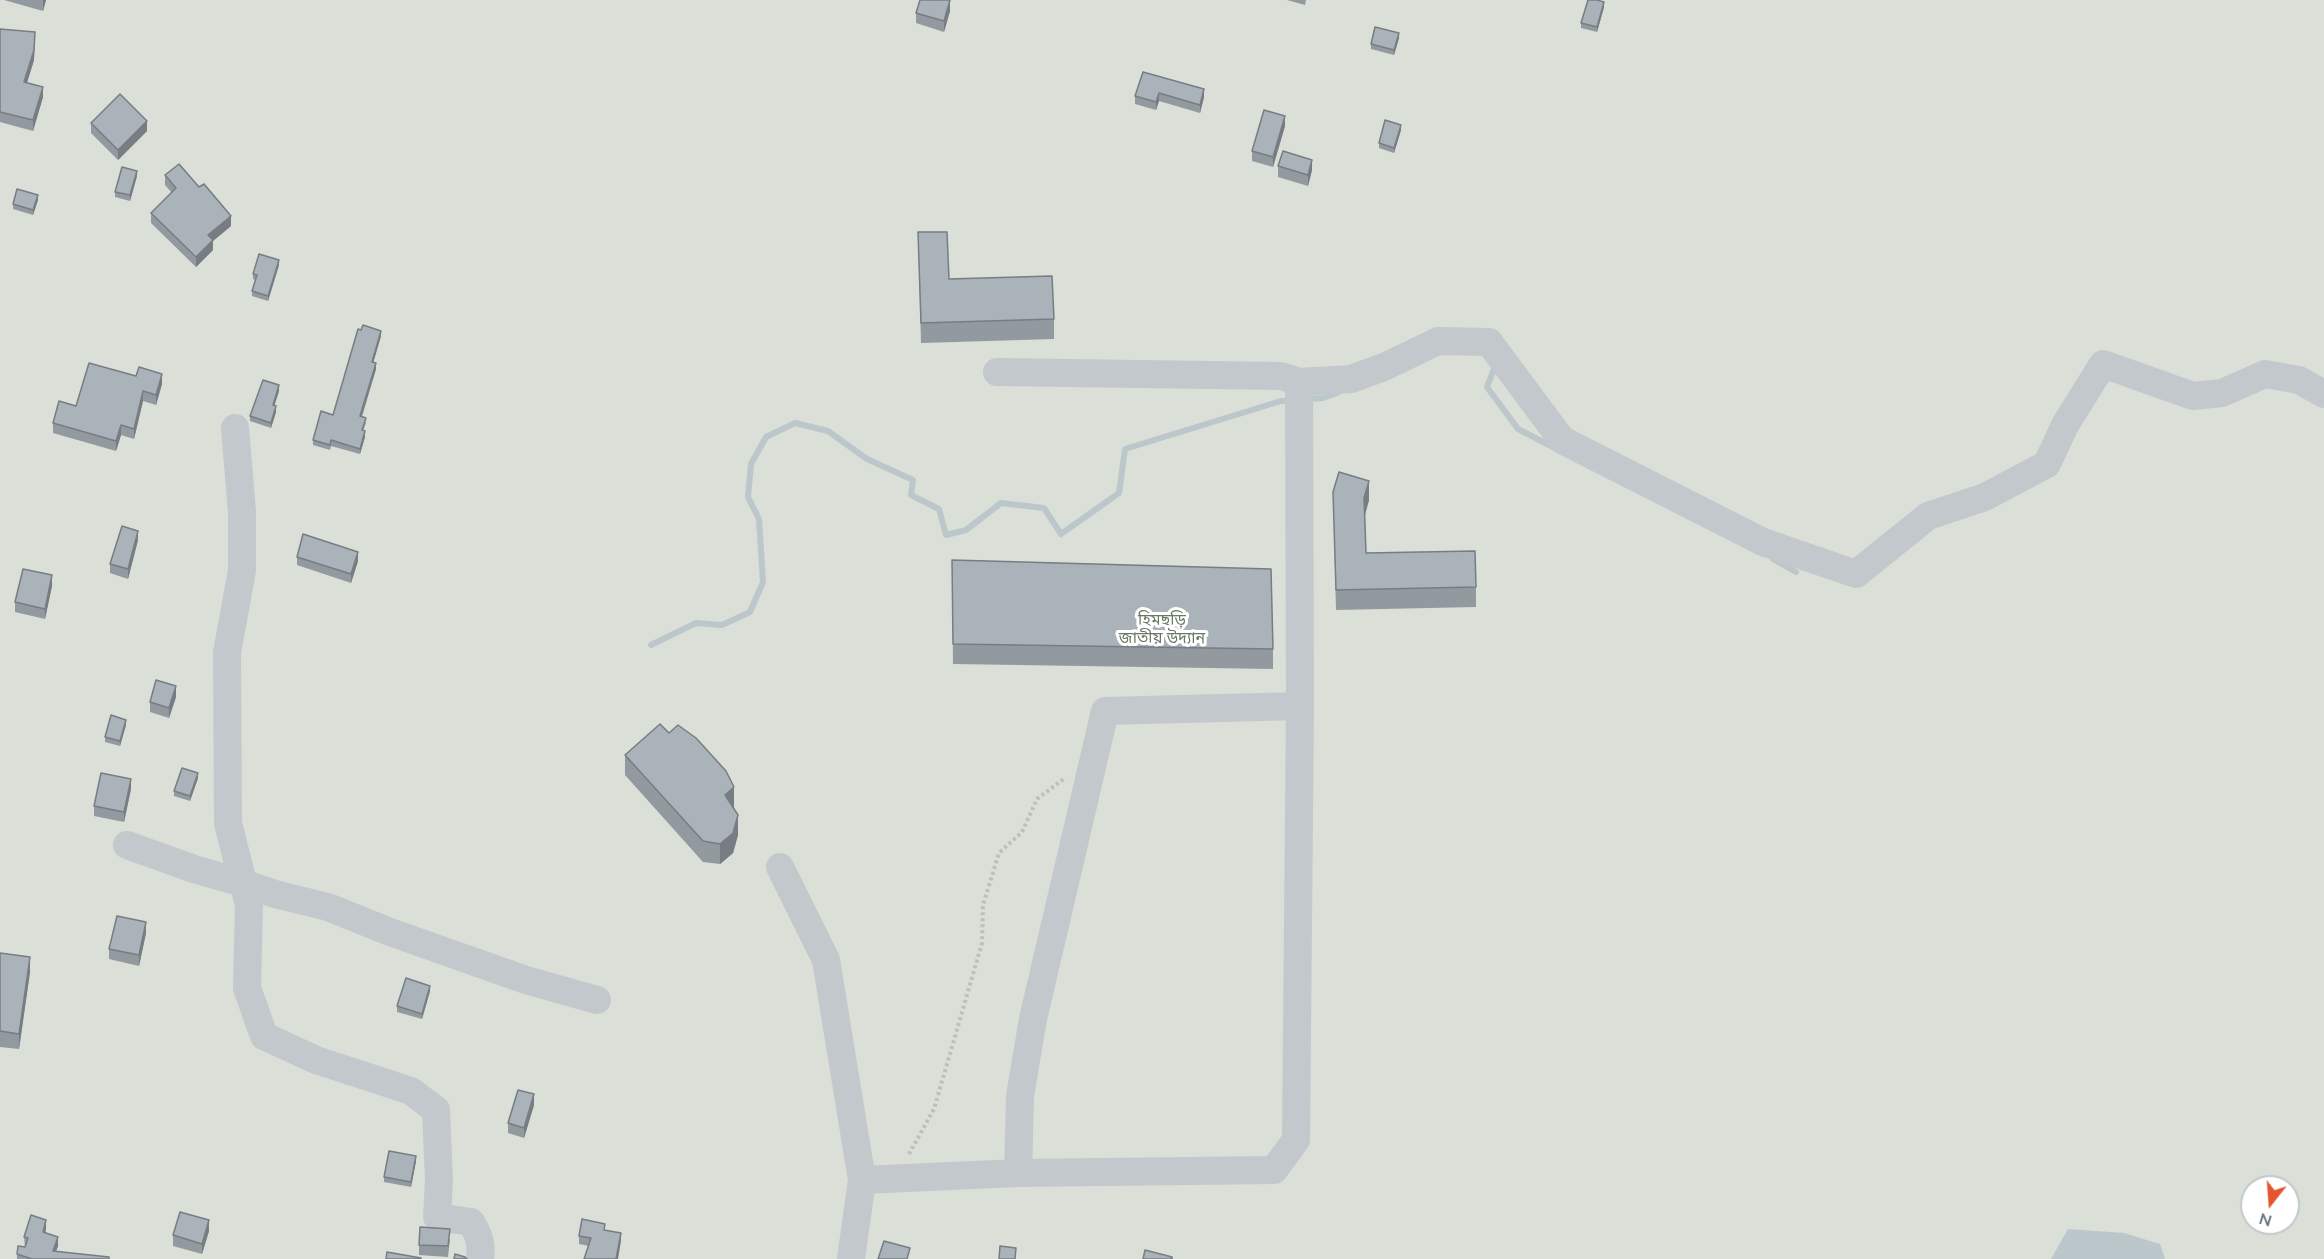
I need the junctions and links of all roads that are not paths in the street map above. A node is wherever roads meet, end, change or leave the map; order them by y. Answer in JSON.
{"nodes":[{"id":1,"x":997,"y":372,"type":"dead end"},
{"id":2,"x":1299,"y":382,"type":"junction"},
{"id":3,"x":2324,"y":394,"type":"edge"},
{"id":4,"x":235,"y":428,"type":"dead end"},
{"id":5,"x":1300,"y":706,"type":"junction"},
{"id":6,"x":127,"y":845,"type":"dead end"},
{"id":7,"x":780,"y":867,"type":"dead end"},
{"id":8,"x":243,"y":883,"type":"junction"},
{"id":9,"x":597,"y":1000,"type":"dead end"},
{"id":10,"x":1018,"y":1173,"type":"junction"},
{"id":11,"x":862,"y":1179,"type":"junction"},
{"id":12,"x":480,"y":1259,"type":"edge"},
{"id":13,"x":851,"y":1259,"type":"edge"}],
"edges":[{"from":1,"to":2,"type":"street"},
{"from":2,"to":3,"type":"street"},
{"from":2,"to":5,"type":"street"},
{"from":4,"to":8,"type":"street"},
{"from":5,"to":10,"type":"street"},
{"from":5,"to":10,"type":"street"},
{"from":6,"to":8,"type":"street"},
{"from":7,"to":11,"type":"street"},
{"from":8,"to":9,"type":"street"},
{"from":8,"to":12,"type":"street"},
{"from":10,"to":11,"type":"street"},
{"from":11,"to":13,"type":"street"}]}
